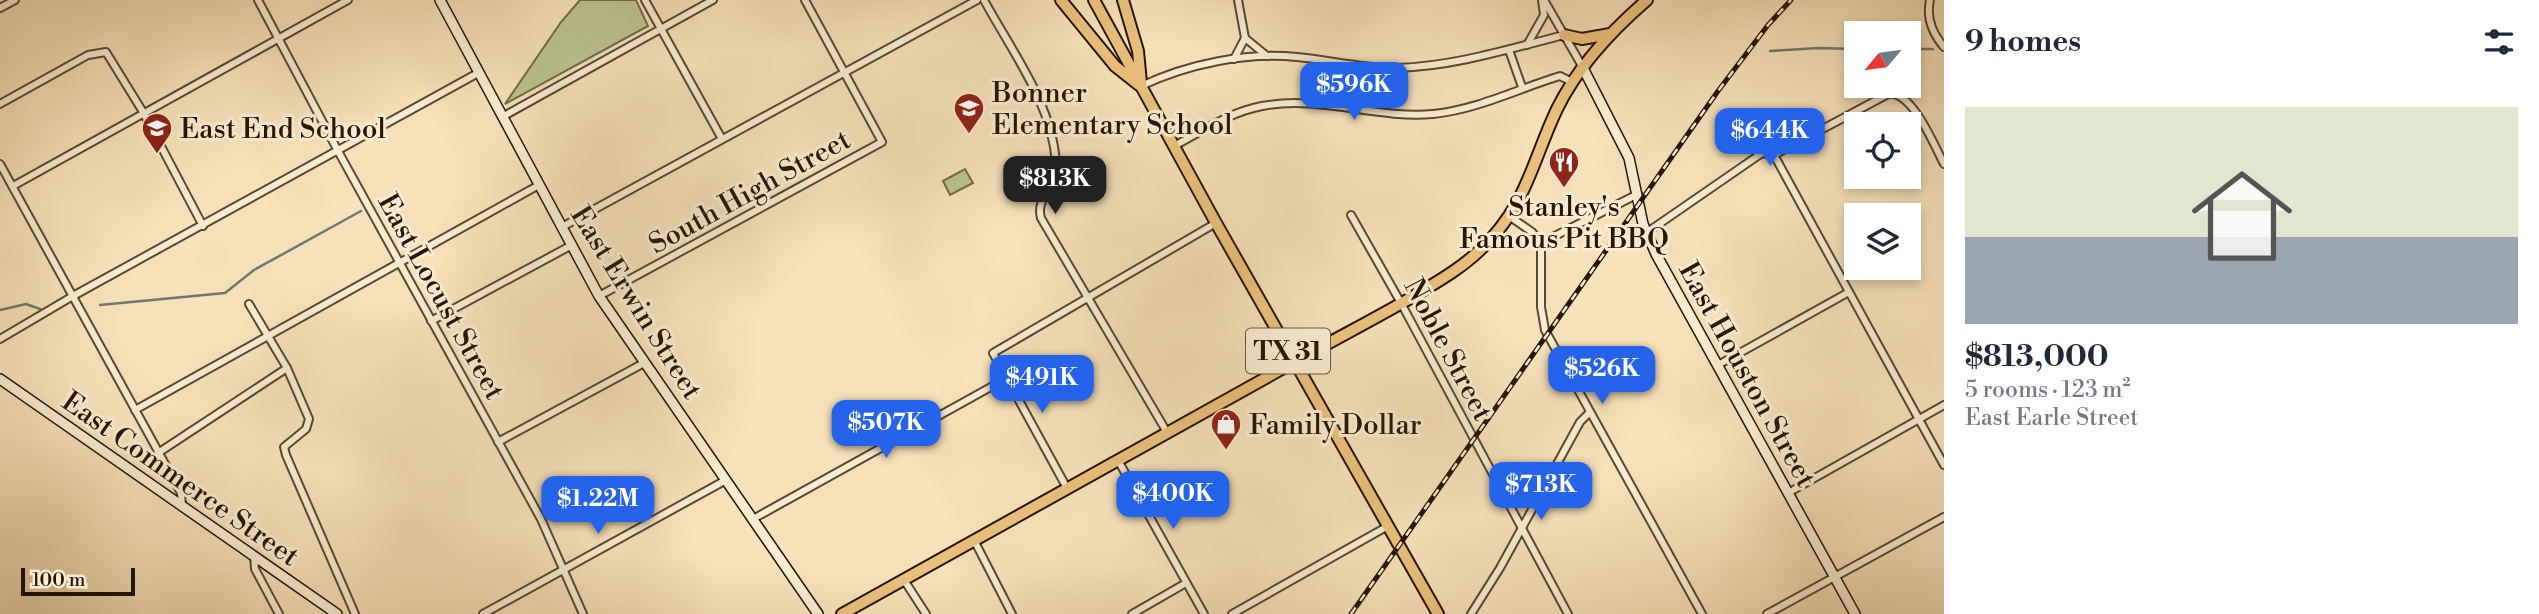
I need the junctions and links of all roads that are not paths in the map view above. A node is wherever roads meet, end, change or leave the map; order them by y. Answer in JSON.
{"nodes":[{"id":1,"x":15,"y":0,"type":"edge"},
{"id":2,"x":258,"y":0,"type":"edge"},
{"id":3,"x":348,"y":0,"type":"edge"},
{"id":4,"x":440,"y":0,"type":"edge"},
{"id":5,"x":645,"y":0,"type":"edge"},
{"id":6,"x":713,"y":0,"type":"edge"},
{"id":7,"x":805,"y":0,"type":"edge"},
{"id":8,"x":977,"y":0,"type":"edge"},
{"id":9,"x":984,"y":0,"type":"edge"},
{"id":10,"x":1060,"y":0,"type":"edge"},
{"id":11,"x":1094,"y":0,"type":"edge"},
{"id":12,"x":1123,"y":0,"type":"edge"},
{"id":13,"x":1238,"y":0,"type":"edge"},
{"id":14,"x":1543,"y":0,"type":"edge"},
{"id":15,"x":1647,"y":0,"type":"edge"},
{"id":16,"x":1929,"y":2,"type":"edge"},
{"id":17,"x":966,"y":3,"type":"edge"},
{"id":18,"x":0,"y":8,"type":"edge"},
{"id":19,"x":661,"y":29,"type":"junction"},
{"id":20,"x":1611,"y":34,"type":"junction"},
{"id":21,"x":1564,"y":35,"type":"junction"},
{"id":22,"x":278,"y":38,"type":"junction"},
{"id":23,"x":1245,"y":38,"type":"junction"},
{"id":24,"x":1527,"y":45,"type":"junction"},
{"id":25,"x":1944,"y":47,"type":"edge"},
{"id":26,"x":1509,"y":50,"type":"junction"},
{"id":27,"x":1267,"y":56,"type":"junction"},
{"id":28,"x":1234,"y":59,"type":"junction"},
{"id":29,"x":1582,"y":66,"type":"junction"},
{"id":30,"x":478,"y":73,"type":"junction"},
{"id":31,"x":845,"y":73,"type":"junction"},
{"id":32,"x":1572,"y":82,"type":"junction"},
{"id":33,"x":1141,"y":86,"type":"junction"},
{"id":34,"x":1522,"y":87,"type":"junction"},
{"id":35,"x":0,"y":104,"type":"edge"},
{"id":36,"x":143,"y":112,"type":"junction"},
{"id":37,"x":502,"y":117,"type":"junction"},
{"id":38,"x":722,"y":139,"type":"junction"},
{"id":39,"x":1174,"y":146,"type":"junction"},
{"id":40,"x":338,"y":151,"type":"junction"},
{"id":41,"x":1774,"y":155,"type":"junction"},
{"id":42,"x":0,"y":164,"type":"edge"},
{"id":43,"x":1944,"y":164,"type":"edge"},
{"id":44,"x":539,"y":185,"type":"junction"},
{"id":45,"x":12,"y":186,"type":"junction"},
{"id":46,"x":1638,"y":194,"type":"junction"},
{"id":47,"x":1351,"y":215,"type":"dead end"},
{"id":48,"x":1509,"y":216,"type":"junction"},
{"id":49,"x":1216,"y":223,"type":"junction"},
{"id":50,"x":203,"y":226,"type":"junction"},
{"id":51,"x":562,"y":227,"type":"junction"},
{"id":52,"x":1646,"y":233,"type":"junction"},
{"id":53,"x":1541,"y":243,"type":"junction"},
{"id":54,"x":572,"y":245,"type":"junction"},
{"id":55,"x":400,"y":261,"type":"junction"},
{"id":56,"x":1849,"y":292,"type":"junction"},
{"id":57,"x":73,"y":296,"type":"junction"},
{"id":58,"x":599,"y":296,"type":"junction"},
{"id":59,"x":1090,"y":298,"type":"junction"},
{"id":60,"x":1401,"y":303,"type":"junction"},
{"id":61,"x":249,"y":304,"type":"dead end"},
{"id":62,"x":431,"y":321,"type":"junction"},
{"id":63,"x":267,"y":334,"type":"junction"},
{"id":64,"x":0,"y":339,"type":"edge"},
{"id":65,"x":1295,"y":362,"type":"junction"},
{"id":66,"x":644,"y":363,"type":"junction"},
{"id":67,"x":1718,"y":365,"type":"junction"},
{"id":68,"x":287,"y":368,"type":"junction"},
{"id":69,"x":1007,"y":378,"type":"junction"},
{"id":70,"x":0,"y":379,"type":"edge"},
{"id":71,"x":1944,"y":405,"type":"edge"},
{"id":72,"x":135,"y":410,"type":"junction"},
{"id":73,"x":1590,"y":412,"type":"junction"},
{"id":74,"x":1919,"y":419,"type":"junction"},
{"id":75,"x":1168,"y":434,"type":"junction"},
{"id":76,"x":498,"y":442,"type":"junction"},
{"id":77,"x":158,"y":453,"type":"junction"},
{"id":78,"x":1119,"y":462,"type":"junction"},
{"id":79,"x":1944,"y":465,"type":"edge"},
{"id":80,"x":726,"y":480,"type":"junction"},
{"id":81,"x":1068,"y":491,"type":"junction"},
{"id":82,"x":1788,"y":493,"type":"junction"},
{"id":83,"x":183,"y":508,"type":"junction"},
{"id":84,"x":1944,"y":517,"type":"edge"},
{"id":85,"x":753,"y":519,"type":"junction"},
{"id":86,"x":1388,"y":526,"type":"junction"},
{"id":87,"x":1521,"y":529,"type":"junction"},
{"id":88,"x":975,"y":542,"type":"junction"},
{"id":89,"x":254,"y":556,"type":"junction"},
{"id":90,"x":563,"y":570,"type":"junction"},
{"id":91,"x":1835,"y":577,"type":"junction"},
{"id":92,"x":904,"y":580,"type":"junction"},
{"id":93,"x":1186,"y":583,"type":"junction"},
{"id":94,"x":279,"y":614,"type":"edge"},
{"id":95,"x":337,"y":614,"type":"edge"},
{"id":96,"x":355,"y":614,"type":"edge"},
{"id":97,"x":483,"y":614,"type":"edge"},
{"id":98,"x":583,"y":614,"type":"edge"},
{"id":99,"x":818,"y":614,"type":"edge"},
{"id":100,"x":842,"y":614,"type":"edge"},
{"id":101,"x":926,"y":614,"type":"edge"},
{"id":102,"x":1012,"y":614,"type":"edge"},
{"id":103,"x":1132,"y":614,"type":"edge"},
{"id":104,"x":1204,"y":614,"type":"edge"},
{"id":105,"x":1232,"y":614,"type":"edge"},
{"id":106,"x":1438,"y":614,"type":"edge"},
{"id":107,"x":1471,"y":614,"type":"edge"},
{"id":108,"x":1568,"y":614,"type":"edge"},
{"id":109,"x":1702,"y":614,"type":"edge"},
{"id":110,"x":1767,"y":614,"type":"edge"},
{"id":111,"x":1855,"y":614,"type":"edge"}],
"edges":[{"from":1,"to":18,"type":"street"},
{"from":2,"to":22,"type":"street","name":"East Locust Street"},
{"from":3,"to":22,"type":"street"},
{"from":4,"to":30,"type":"street","name":"East Erwin Street"},
{"from":5,"to":19,"type":"street"},
{"from":6,"to":19,"type":"street"},
{"from":7,"to":31,"type":"street"},
{"from":8,"to":17,"type":"street"},
{"from":9,"to":59,"type":"street"},
{"from":10,"to":33,"type":"main road"},
{"from":11,"to":33,"type":"main road","number":"TX 31"},
{"from":12,"to":33,"type":"main road"},
{"from":13,"to":23,"type":"street"},
{"from":14,"to":21,"type":"street","name":"East Houston Street"},
{"from":14,"to":24,"type":"street"},
{"from":15,"to":20,"type":"main road"},
{"from":16,"to":25,"type":"street"},
{"from":17,"to":31,"type":"street"},
{"from":19,"to":37,"type":"street"},
{"from":19,"to":38,"type":"street"},
{"from":20,"to":21,"type":"main road"},
{"from":20,"to":29,"type":"main road"},
{"from":21,"to":24,"type":"street"},
{"from":21,"to":29,"type":"street","name":"East Houston Street"},
{"from":22,"to":36,"type":"street"},
{"from":22,"to":40,"type":"street","name":"East Locust Street"},
{"from":23,"to":27,"type":"street"},
{"from":23,"to":28,"type":"street"},
{"from":24,"to":26,"type":"street"},
{"from":26,"to":27,"type":"street"},
{"from":26,"to":34,"type":"street"},
{"from":27,"to":28,"type":"street"},
{"from":28,"to":33,"type":"street"},
{"from":29,"to":32,"type":"main road"},
{"from":29,"to":46,"type":"street","name":"East Houston Street"},
{"from":30,"to":37,"type":"street","name":"East Erwin Street"},
{"from":30,"to":40,"type":"street"},
{"from":31,"to":38,"type":"street"},
{"from":31,"to":58,"type":"street","name":"South High Street"},
{"from":32,"to":34,"type":"street"},
{"from":32,"to":48,"type":"main road"},
{"from":33,"to":39,"type":"main road","number":"TX 31"},
{"from":34,"to":39,"type":"street"},
{"from":35,"to":36,"type":"street"},
{"from":36,"to":45,"type":"street"},
{"from":36,"to":50,"type":"street"},
{"from":37,"to":44,"type":"street","name":"East Erwin Street"},
{"from":38,"to":51,"type":"street"},
{"from":39,"to":49,"type":"main road","number":"TX 31"},
{"from":40,"to":50,"type":"street"},
{"from":40,"to":55,"type":"street","name":"East Locust Street"},
{"from":41,"to":43,"type":"street"},
{"from":41,"to":52,"type":"street"},
{"from":41,"to":56,"type":"street"},
{"from":42,"to":45,"type":"street"},
{"from":44,"to":51,"type":"street","name":"East Erwin Street"},
{"from":44,"to":55,"type":"street"},
{"from":45,"to":57,"type":"street"},
{"from":46,"to":52,"type":"street","name":"East Houston Street"},
{"from":46,"to":53,"type":"street"},
{"from":47,"to":60,"type":"street","name":"Noble Street"},
{"from":48,"to":53,"type":"street"},
{"from":48,"to":60,"type":"main road"},
{"from":49,"to":59,"type":"street"},
{"from":49,"to":65,"type":"main road","number":"TX 31"},
{"from":50,"to":57,"type":"street"},
{"from":51,"to":54,"type":"street","name":"East Erwin Street"},
{"from":52,"to":67,"type":"street","name":"East Houston Street"},
{"from":53,"to":73,"type":"street"},
{"from":54,"to":58,"type":"street","name":"East Erwin Street"},
{"from":54,"to":62,"type":"street"},
{"from":55,"to":62,"type":"street","name":"East Locust Street"},
{"from":55,"to":63,"type":"street"},
{"from":56,"to":67,"type":"street"},
{"from":56,"to":74,"type":"street"},
{"from":57,"to":64,"type":"street"},
{"from":57,"to":72,"type":"street"},
{"from":58,"to":66,"type":"street","name":"East Erwin Street"},
{"from":59,"to":69,"type":"street"},
{"from":59,"to":75,"type":"street"},
{"from":60,"to":65,"type":"main road"},
{"from":60,"to":87,"type":"street","name":"Noble Street"},
{"from":61,"to":63,"type":"street"},
{"from":62,"to":76,"type":"street","name":"East Locust Street"},
{"from":63,"to":68,"type":"street"},
{"from":63,"to":72,"type":"street"},
{"from":65,"to":75,"type":"main road"},
{"from":65,"to":86,"type":"main road","number":"TX 31"},
{"from":66,"to":76,"type":"street"},
{"from":66,"to":80,"type":"street","name":"East Erwin Street"},
{"from":67,"to":82,"type":"street","name":"East Houston Street"},
{"from":68,"to":77,"type":"street"},
{"from":68,"to":96,"type":"street"},
{"from":69,"to":81,"type":"street"},
{"from":69,"to":85,"type":"street"},
{"from":70,"to":83,"type":"street","name":"East Commerce Street"},
{"from":71,"to":74,"type":"street"},
{"from":72,"to":77,"type":"street"},
{"from":73,"to":87,"type":"street"},
{"from":73,"to":109,"type":"street"},
{"from":74,"to":79,"type":"street"},
{"from":74,"to":82,"type":"street"},
{"from":75,"to":78,"type":"main road"},
{"from":76,"to":90,"type":"street","name":"East Locust Street"},
{"from":77,"to":83,"type":"street"},
{"from":78,"to":81,"type":"main road"},
{"from":78,"to":93,"type":"street"},
{"from":80,"to":85,"type":"street","name":"East Erwin Street"},
{"from":80,"to":90,"type":"street"},
{"from":81,"to":88,"type":"main road"},
{"from":82,"to":91,"type":"street","name":"East Houston Street"},
{"from":83,"to":89,"type":"street","name":"East Commerce Street"},
{"from":84,"to":91,"type":"street"},
{"from":85,"to":99,"type":"street","name":"East Erwin Street"},
{"from":86,"to":105,"type":"street"},
{"from":86,"to":106,"type":"main road","number":"TX 31"},
{"from":87,"to":107,"type":"street"},
{"from":87,"to":108,"type":"street","name":"Noble Street"},
{"from":88,"to":92,"type":"main road"},
{"from":88,"to":102,"type":"street"},
{"from":89,"to":94,"type":"street"},
{"from":89,"to":95,"type":"street","name":"East Commerce Street"},
{"from":90,"to":97,"type":"street"},
{"from":90,"to":98,"type":"street","name":"East Locust Street"},
{"from":91,"to":110,"type":"street"},
{"from":91,"to":111,"type":"street","name":"East Houston Street"},
{"from":92,"to":100,"type":"main road"},
{"from":92,"to":101,"type":"street"},
{"from":93,"to":103,"type":"street"},
{"from":93,"to":104,"type":"street"}]}
